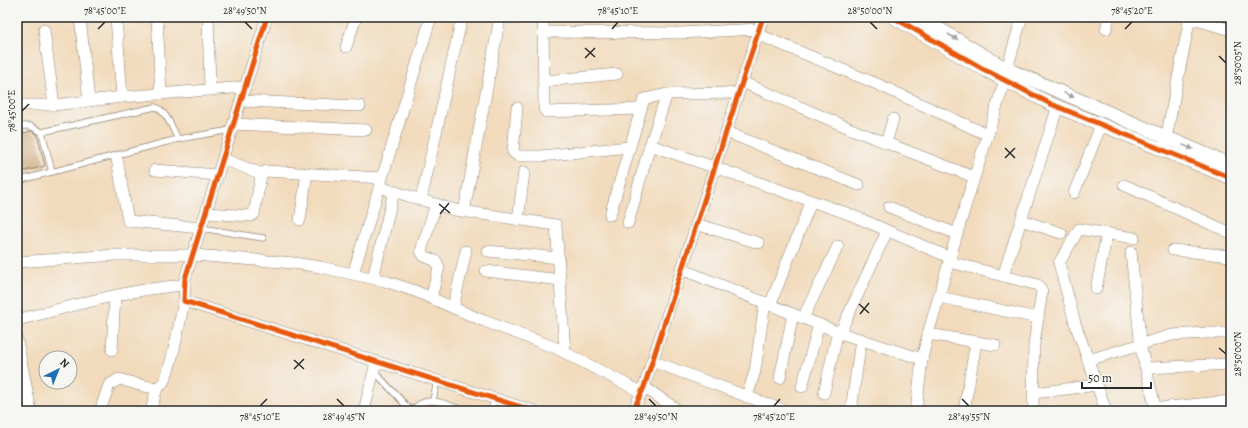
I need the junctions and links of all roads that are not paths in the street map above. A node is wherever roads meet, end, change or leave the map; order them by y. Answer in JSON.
{"nodes":[{"id":1,"x":80,"y":17,"type":"edge"},
{"id":2,"x":116,"y":17,"type":"edge"},
{"id":3,"x":157,"y":17,"type":"edge"},
{"id":4,"x":208,"y":17,"type":"edge"},
{"id":5,"x":267,"y":17,"type":"edge"},
{"id":6,"x":356,"y":17,"type":"edge"},
{"id":7,"x":431,"y":17,"type":"edge"},
{"id":8,"x":462,"y":17,"type":"edge"},
{"id":9,"x":500,"y":17,"type":"edge"},
{"id":10,"x":543,"y":17,"type":"edge"},
{"id":11,"x":763,"y":17,"type":"edge"},
{"id":12,"x":893,"y":17,"type":"edge"},
{"id":13,"x":919,"y":17,"type":"edge"},
{"id":14,"x":1022,"y":17,"type":"edge"},
{"id":15,"x":1109,"y":17,"type":"edge"},
{"id":16,"x":1188,"y":17,"type":"edge"},
{"id":17,"x":44,"y":30,"type":"dead end"},
{"id":18,"x":1106,"y":30,"type":"dead end"},
{"id":19,"x":1231,"y":30,"type":"edge"},
{"id":20,"x":758,"y":31,"type":"junction"},
{"id":21,"x":543,"y":32,"type":"junction"},
{"id":22,"x":346,"y":47,"type":"dead end"},
{"id":23,"x":617,"y":74,"type":"dead end"},
{"id":24,"x":1006,"y":75,"type":"junction"},
{"id":25,"x":544,"y":81,"type":"junction"},
{"id":26,"x":742,"y":82,"type":"junction"},
{"id":27,"x":245,"y":87,"type":"junction"},
{"id":28,"x":210,"y":90,"type":"junction"},
{"id":29,"x":738,"y":93,"type":"junction"},
{"id":30,"x":162,"y":94,"type":"junction"},
{"id":31,"x":667,"y":94,"type":"junction"},
{"id":32,"x":122,"y":97,"type":"junction"},
{"id":33,"x":89,"y":101,"type":"junction"},
{"id":34,"x":241,"y":101,"type":"junction"},
{"id":35,"x":17,"y":105,"type":"edge"},
{"id":36,"x":54,"y":105,"type":"junction"},
{"id":37,"x":360,"y":106,"type":"dead end"},
{"id":38,"x":1058,"y":106,"type":"junction"},
{"id":39,"x":517,"y":108,"type":"dead end"},
{"id":40,"x":640,"y":109,"type":"junction"},
{"id":41,"x":893,"y":119,"type":"dead end"},
{"id":42,"x":1101,"y":125,"type":"junction"},
{"id":43,"x":17,"y":126,"type":"edge"},
{"id":44,"x":233,"y":127,"type":"junction"},
{"id":45,"x":366,"y":130,"type":"dead end"},
{"id":46,"x":42,"y":132,"type":"junction"},
{"id":47,"x":726,"y":132,"type":"junction"},
{"id":48,"x":988,"y":135,"type":"junction"},
{"id":49,"x":1166,"y":138,"type":"junction"},
{"id":50,"x":178,"y":139,"type":"junction"},
{"id":51,"x":886,"y":143,"type":"junction"},
{"id":52,"x":650,"y":146,"type":"junction"},
{"id":53,"x":629,"y":147,"type":"junction"},
{"id":54,"x":1163,"y":151,"type":"junction"},
{"id":55,"x":117,"y":159,"type":"dead end"},
{"id":56,"x":223,"y":159,"type":"junction"},
{"id":57,"x":1231,"y":165,"type":"edge"},
{"id":58,"x":714,"y":169,"type":"junction"},
{"id":59,"x":155,"y":170,"type":"dead end"},
{"id":60,"x":52,"y":172,"type":"junction"},
{"id":61,"x":524,"y":172,"type":"dead end"},
{"id":62,"x":306,"y":173,"type":"junction"},
{"id":63,"x":262,"y":174,"type":"junction"},
{"id":64,"x":218,"y":175,"type":"junction"},
{"id":65,"x":974,"y":177,"type":"junction"},
{"id":66,"x":1231,"y":178,"type":"edge"},
{"id":67,"x":17,"y":180,"type":"edge"},
{"id":68,"x":380,"y":182,"type":"junction"},
{"id":69,"x":859,"y":185,"type":"dead end"},
{"id":70,"x":1124,"y":185,"type":"dead end"},
{"id":71,"x":394,"y":191,"type":"junction"},
{"id":72,"x":1074,"y":193,"type":"dead end"},
{"id":73,"x":421,"y":200,"type":"junction"},
{"id":74,"x":811,"y":202,"type":"junction"},
{"id":75,"x":436,"y":204,"type":"junction"},
{"id":76,"x":889,"y":207,"type":"dead end"},
{"id":77,"x":464,"y":212,"type":"junction"},
{"id":78,"x":206,"y":213,"type":"junction"},
{"id":79,"x":610,"y":215,"type":"dead end"},
{"id":80,"x":300,"y":220,"type":"dead end"},
{"id":81,"x":518,"y":220,"type":"junction"},
{"id":82,"x":1021,"y":220,"type":"junction"},
{"id":83,"x":628,"y":224,"type":"dead end"},
{"id":84,"x":696,"y":224,"type":"junction"},
{"id":85,"x":201,"y":228,"type":"junction"},
{"id":86,"x":888,"y":231,"type":"junction"},
{"id":87,"x":1061,"y":233,"type":"dead end"},
{"id":88,"x":1107,"y":233,"type":"junction"},
{"id":89,"x":1231,"y":233,"type":"edge"},
{"id":90,"x":957,"y":234,"type":"junction"},
{"id":91,"x":263,"y":238,"type":"dead end"},
{"id":92,"x":1134,"y":238,"type":"dead end"},
{"id":93,"x":758,"y":243,"type":"dead end"},
{"id":94,"x":838,"y":246,"type":"dead end"},
{"id":95,"x":1173,"y":250,"type":"dead end"},
{"id":96,"x":466,"y":251,"type":"dead end"},
{"id":97,"x":488,"y":251,"type":"dead end"},
{"id":98,"x":1131,"y":252,"type":"dead end"},
{"id":99,"x":193,"y":255,"type":"junction"},
{"id":100,"x":1231,"y":256,"type":"edge"},
{"id":101,"x":559,"y":258,"type":"junction"},
{"id":102,"x":950,"y":260,"type":"junction"},
{"id":103,"x":17,"y":262,"type":"edge"},
{"id":104,"x":682,"y":270,"type":"junction"},
{"id":105,"x":486,"y":271,"type":"dead end"},
{"id":106,"x":353,"y":274,"type":"junction"},
{"id":107,"x":1003,"y":276,"type":"junction"},
{"id":108,"x":373,"y":278,"type":"junction"},
{"id":109,"x":560,"y":280,"type":"junction"},
{"id":110,"x":185,"y":285,"type":"junction"},
{"id":111,"x":1096,"y":289,"type":"dead end"},
{"id":112,"x":115,"y":296,"type":"junction"},
{"id":113,"x":939,"y":297,"type":"junction"},
{"id":114,"x":431,"y":298,"type":"junction"},
{"id":115,"x":184,"y":301,"type":"junction"},
{"id":116,"x":768,"y":304,"type":"junction"},
{"id":117,"x":453,"y":308,"type":"junction"},
{"id":118,"x":793,"y":314,"type":"junction"},
{"id":119,"x":803,"y":318,"type":"junction"},
{"id":120,"x":1038,"y":318,"type":"junction"},
{"id":121,"x":17,"y":320,"type":"edge"},
{"id":122,"x":819,"y":324,"type":"junction"},
{"id":123,"x":839,"y":332,"type":"junction"},
{"id":124,"x":1231,"y":333,"type":"edge"},
{"id":125,"x":928,"y":334,"type":"junction"},
{"id":126,"x":861,"y":339,"type":"junction"},
{"id":127,"x":17,"y":340,"type":"edge"},
{"id":128,"x":976,"y":342,"type":"junction"},
{"id":129,"x":1141,"y":344,"type":"junction"},
{"id":130,"x":994,"y":345,"type":"dead end"},
{"id":131,"x":112,"y":350,"type":"dead end"},
{"id":132,"x":565,"y":352,"type":"junction"},
{"id":133,"x":922,"y":359,"type":"junction"},
{"id":134,"x":1088,"y":360,"type":"junction"},
{"id":135,"x":652,"y":361,"type":"junction"},
{"id":136,"x":1231,"y":364,"type":"edge"},
{"id":137,"x":375,"y":366,"type":"junction"},
{"id":138,"x":1146,"y":368,"type":"junction"},
{"id":139,"x":780,"y":378,"type":"dead end"},
{"id":140,"x":437,"y":381,"type":"junction"},
{"id":141,"x":1098,"y":386,"type":"junction"},
{"id":142,"x":158,"y":387,"type":"junction"},
{"id":143,"x":802,"y":387,"type":"dead end"},
{"id":144,"x":642,"y":390,"type":"junction"},
{"id":145,"x":824,"y":393,"type":"dead end"},
{"id":146,"x":1034,"y":393,"type":"junction"},
{"id":147,"x":746,"y":397,"type":"junction"},
{"id":148,"x":494,"y":399,"type":"junction"},
{"id":149,"x":433,"y":400,"type":"junction"},
{"id":150,"x":1231,"y":401,"type":"edge"},
{"id":151,"x":31,"y":411,"type":"edge"},
{"id":152,"x":100,"y":411,"type":"edge"},
{"id":153,"x":151,"y":411,"type":"edge"},
{"id":154,"x":364,"y":411,"type":"edge"},
{"id":155,"x":411,"y":411,"type":"edge"},
{"id":156,"x":465,"y":411,"type":"edge"},
{"id":157,"x":491,"y":411,"type":"edge"},
{"id":158,"x":534,"y":411,"type":"edge"},
{"id":159,"x":632,"y":411,"type":"edge"},
{"id":160,"x":679,"y":411,"type":"edge"},
{"id":161,"x":786,"y":411,"type":"edge"},
{"id":162,"x":851,"y":411,"type":"edge"},
{"id":163,"x":916,"y":411,"type":"edge"},
{"id":164,"x":964,"y":411,"type":"edge"},
{"id":165,"x":1033,"y":411,"type":"edge"},
{"id":166,"x":1106,"y":411,"type":"edge"}],
"edges":[{"from":1,"to":33,"type":"street"},
{"from":2,"to":32,"type":"street"},
{"from":3,"to":30,"type":"street"},
{"from":4,"to":28,"type":"street"},
{"from":5,"to":27,"type":"street"},
{"from":6,"to":22,"type":"street"},
{"from":7,"to":68,"type":"street"},
{"from":8,"to":73,"type":"street"},
{"from":9,"to":77,"type":"street"},
{"from":10,"to":21,"type":"street"},
{"from":11,"to":20,"type":"street"},
{"from":12,"to":24,"type":"street"},
{"from":13,"to":24,"type":"street","one_way":true},
{"from":14,"to":24,"type":"street"},
{"from":15,"to":18,"type":"street"},
{"from":16,"to":19,"type":"street"},
{"from":16,"to":49,"type":"street"},
{"from":17,"to":36,"type":"street"},
{"from":20,"to":21,"type":"street"},
{"from":20,"to":26,"type":"street"},
{"from":20,"to":48,"type":"street"},
{"from":21,"to":25,"type":"street"},
{"from":23,"to":25,"type":"street"},
{"from":24,"to":38,"type":"street"},
{"from":24,"to":48,"type":"street"},
{"from":24,"to":49,"type":"street","one_way":true},
{"from":25,"to":40,"type":"street"},
{"from":26,"to":29,"type":"street"},
{"from":26,"to":51,"type":"street"},
{"from":27,"to":28,"type":"street"},
{"from":27,"to":34,"type":"street"},
{"from":28,"to":30,"type":"street"},
{"from":29,"to":31,"type":"street"},
{"from":29,"to":47,"type":"street"},
{"from":30,"to":32,"type":"street"},
{"from":31,"to":40,"type":"street"},
{"from":31,"to":52,"type":"street"},
{"from":32,"to":33,"type":"street"},
{"from":33,"to":36,"type":"street"},
{"from":34,"to":37,"type":"street"},
{"from":34,"to":44,"type":"street"},
{"from":35,"to":36,"type":"street"},
{"from":38,"to":42,"type":"street"},
{"from":38,"to":82,"type":"street"},
{"from":39,"to":53,"type":"street"},
{"from":40,"to":53,"type":"street"},
{"from":41,"to":51,"type":"street"},
{"from":42,"to":54,"type":"street"},
{"from":42,"to":72,"type":"street"},
{"from":43,"to":46,"type":"lane"},
{"from":44,"to":45,"type":"street"},
{"from":44,"to":50,"type":"lane"},
{"from":44,"to":56,"type":"street"},
{"from":46,"to":50,"type":"lane"},
{"from":46,"to":60,"type":"lane"},
{"from":47,"to":58,"type":"street"},
{"from":47,"to":69,"type":"street"},
{"from":48,"to":65,"type":"street"},
{"from":49,"to":54,"type":"street"},
{"from":49,"to":57,"type":"street","one_way":true},
{"from":50,"to":60,"type":"lane"},
{"from":51,"to":65,"type":"street"},
{"from":52,"to":58,"type":"street"},
{"from":52,"to":83,"type":"street"},
{"from":53,"to":79,"type":"street"},
{"from":54,"to":66,"type":"street"},
{"from":55,"to":85,"type":"street"},
{"from":56,"to":63,"type":"street"},
{"from":56,"to":64,"type":"street"},
{"from":58,"to":74,"type":"street"},
{"from":58,"to":84,"type":"street"},
{"from":59,"to":64,"type":"street"},
{"from":60,"to":67,"type":"lane"},
{"from":61,"to":81,"type":"street"},
{"from":62,"to":63,"type":"street"},
{"from":62,"to":68,"type":"street"},
{"from":62,"to":80,"type":"street"},
{"from":63,"to":78,"type":"street"},
{"from":64,"to":78,"type":"street"},
{"from":65,"to":90,"type":"street"},
{"from":68,"to":71,"type":"street"},
{"from":68,"to":106,"type":"street"},
{"from":70,"to":89,"type":"street"},
{"from":71,"to":73,"type":"street"},
{"from":71,"to":108,"type":"street"},
{"from":73,"to":75,"type":"street"},
{"from":74,"to":86,"type":"street"},
{"from":74,"to":116,"type":"street"},
{"from":75,"to":77,"type":"street"},
{"from":75,"to":114,"type":"street"},
{"from":76,"to":90,"type":"street"},
{"from":77,"to":81,"type":"street"},
{"from":78,"to":85,"type":"street"},
{"from":81,"to":101,"type":"street"},
{"from":82,"to":87,"type":"street"},
{"from":82,"to":107,"type":"street"},
{"from":84,"to":93,"type":"street"},
{"from":84,"to":104,"type":"street"},
{"from":85,"to":91,"type":"lane"},
{"from":85,"to":99,"type":"street"},
{"from":86,"to":102,"type":"street"},
{"from":86,"to":123,"type":"street"},
{"from":88,"to":92,"type":"street"},
{"from":88,"to":111,"type":"street"},
{"from":88,"to":134,"type":"street"},
{"from":90,"to":102,"type":"street"},
{"from":94,"to":119,"type":"street"},
{"from":95,"to":100,"type":"street"},
{"from":96,"to":117,"type":"street"},
{"from":97,"to":101,"type":"street"},
{"from":98,"to":129,"type":"street"},
{"from":99,"to":103,"type":"street"},
{"from":99,"to":106,"type":"street"},
{"from":99,"to":110,"type":"street"},
{"from":101,"to":109,"type":"street"},
{"from":102,"to":107,"type":"street"},
{"from":102,"to":113,"type":"street"},
{"from":104,"to":116,"type":"street"},
{"from":104,"to":135,"type":"street"},
{"from":105,"to":109,"type":"street"},
{"from":106,"to":108,"type":"street"},
{"from":107,"to":120,"type":"street"},
{"from":108,"to":114,"type":"street"},
{"from":109,"to":132,"type":"street"},
{"from":110,"to":112,"type":"street"},
{"from":110,"to":115,"type":"street"},
{"from":112,"to":121,"type":"street"},
{"from":112,"to":131,"type":"street"},
{"from":113,"to":120,"type":"street"},
{"from":113,"to":125,"type":"street"},
{"from":114,"to":117,"type":"street"},
{"from":115,"to":137,"type":"street"},
{"from":115,"to":142,"type":"street"},
{"from":116,"to":118,"type":"street"},
{"from":116,"to":147,"type":"street"},
{"from":117,"to":132,"type":"street"},
{"from":118,"to":119,"type":"street"},
{"from":118,"to":139,"type":"street"},
{"from":119,"to":122,"type":"street"},
{"from":120,"to":146,"type":"street"},
{"from":122,"to":123,"type":"street"},
{"from":122,"to":143,"type":"street"},
{"from":123,"to":126,"type":"street"},
{"from":123,"to":145,"type":"street"},
{"from":124,"to":129,"type":"street"},
{"from":125,"to":128,"type":"street"},
{"from":125,"to":133,"type":"street"},
{"from":126,"to":133,"type":"street"},
{"from":126,"to":162,"type":"street"},
{"from":127,"to":151,"type":"street"},
{"from":128,"to":130,"type":"street"},
{"from":128,"to":164,"type":"street"},
{"from":129,"to":134,"type":"street"},
{"from":129,"to":138,"type":"street"},
{"from":132,"to":144,"type":"street"},
{"from":133,"to":163,"type":"street"},
{"from":134,"to":141,"type":"street"},
{"from":135,"to":144,"type":"street"},
{"from":135,"to":147,"type":"street"},
{"from":136,"to":138,"type":"street"},
{"from":137,"to":140,"type":"street"},
{"from":137,"to":154,"type":"street"},
{"from":137,"to":155,"type":"lane"},
{"from":138,"to":150,"type":"street"},
{"from":140,"to":148,"type":"street"},
{"from":140,"to":149,"type":"lane"},
{"from":141,"to":146,"type":"street"},
{"from":141,"to":166,"type":"street"},
{"from":142,"to":152,"type":"street"},
{"from":142,"to":153,"type":"street"},
{"from":144,"to":159,"type":"street"},
{"from":144,"to":160,"type":"street"},
{"from":146,"to":165,"type":"street"},
{"from":147,"to":161,"type":"street"},
{"from":148,"to":157,"type":"lane"},
{"from":148,"to":158,"type":"street"},
{"from":149,"to":155,"type":"lane"},
{"from":149,"to":156,"type":"lane"}]}
